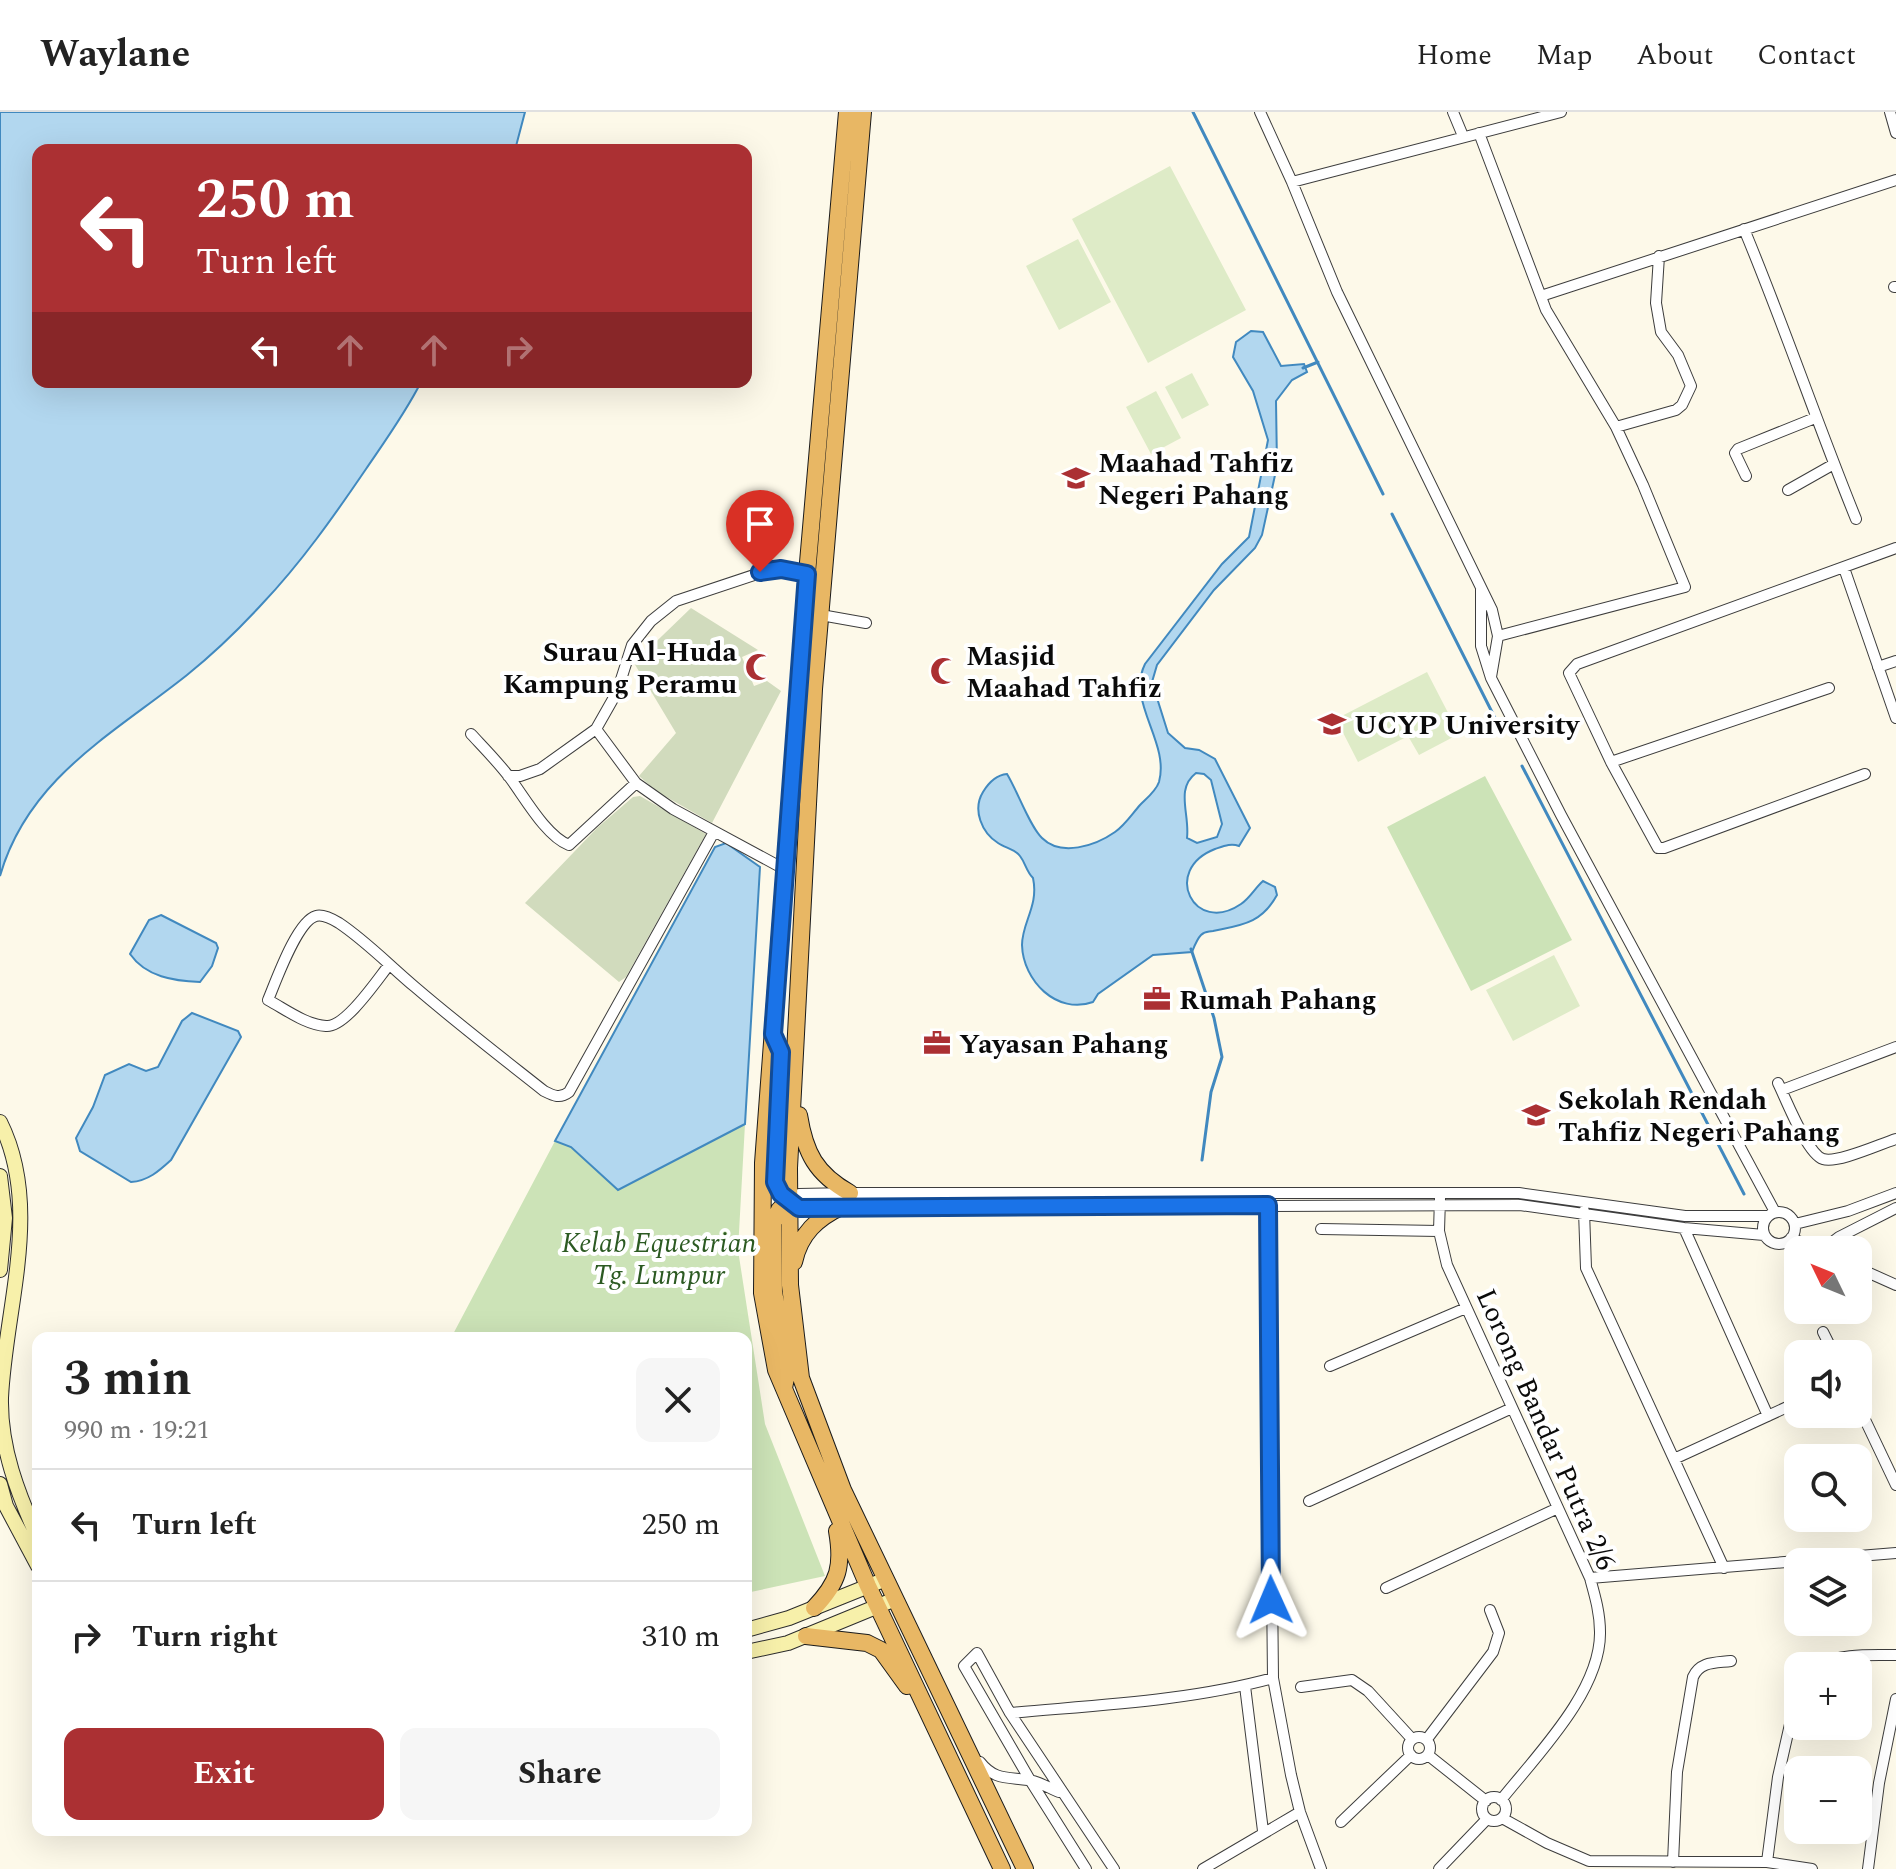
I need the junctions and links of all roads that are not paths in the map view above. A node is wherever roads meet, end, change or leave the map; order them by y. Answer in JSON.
{"nodes":[{"id":1,"x":847,"y":112,"type":"edge"},
{"id":2,"x":863,"y":112,"type":"edge"},
{"id":3,"x":1260,"y":112,"type":"edge"},
{"id":4,"x":1453,"y":112,"type":"edge"},
{"id":5,"x":1561,"y":112,"type":"edge"},
{"id":6,"x":1890,"y":112,"type":"edge"},
{"id":7,"x":1479,"y":133,"type":"junction"},
{"id":8,"x":1896,"y":133,"type":"edge"},
{"id":9,"x":1463,"y":136,"type":"junction"},
{"id":10,"x":1896,"y":180,"type":"edge"},
{"id":11,"x":1292,"y":182,"type":"junction"},
{"id":12,"x":1744,"y":229,"type":"junction"},
{"id":13,"x":1659,"y":256,"type":"junction"},
{"id":14,"x":1541,"y":296,"type":"junction"},
{"id":15,"x":1815,"y":418,"type":"junction"},
{"id":16,"x":1616,"y":427,"type":"junction"},
{"id":17,"x":1834,"y":464,"type":"junction"},
{"id":18,"x":1746,"y":476,"type":"dead end"},
{"id":19,"x":1788,"y":490,"type":"dead end"},
{"id":20,"x":1856,"y":519,"type":"dead end"},
{"id":21,"x":1896,"y":548,"type":"edge"},
{"id":22,"x":1844,"y":568,"type":"junction"},
{"id":23,"x":807,"y":574,"type":"junction"},
{"id":24,"x":1481,"y":589,"type":"junction"},
{"id":25,"x":821,"y":615,"type":"junction"},
{"id":26,"x":866,"y":623,"type":"dead end"},
{"id":27,"x":1498,"y":636,"type":"junction"},
{"id":28,"x":1896,"y":661,"type":"edge"},
{"id":29,"x":1878,"y":667,"type":"junction"},
{"id":30,"x":1491,"y":678,"type":"junction"},
{"id":31,"x":1829,"y":688,"type":"dead end"},
{"id":32,"x":1896,"y":718,"type":"edge"},
{"id":33,"x":596,"y":729,"type":"junction"},
{"id":34,"x":471,"y":734,"type":"dead end"},
{"id":35,"x":1611,"y":762,"type":"junction"},
{"id":36,"x":1865,"y":774,"type":"dead end"},
{"id":37,"x":508,"y":776,"type":"junction"},
{"id":38,"x":636,"y":783,"type":"junction"},
{"id":39,"x":714,"y":832,"type":"junction"},
{"id":40,"x":786,"y":870,"type":"junction"},
{"id":41,"x":389,"y":965,"type":"junction"},
{"id":42,"x":773,"y":1034,"type":"junction"},
{"id":43,"x":1896,"y":1047,"type":"edge"},
{"id":44,"x":794,"y":1082,"type":"junction"},
{"id":45,"x":3,"y":1127,"type":"edge"},
{"id":46,"x":1896,"y":1139,"type":"edge"},
{"id":47,"x":0,"y":1176,"type":"edge"},
{"id":48,"x":1896,"y":1193,"type":"edge"},
{"id":49,"x":1440,"y":1199,"type":"junction"},
{"id":50,"x":789,"y":1200,"type":"junction"},
{"id":51,"x":847,"y":1200,"type":"junction"},
{"id":52,"x":1268,"y":1200,"type":"junction"},
{"id":53,"x":1585,"y":1201,"type":"junction"},
{"id":54,"x":1896,"y":1208,"type":"edge"},
{"id":55,"x":1771,"y":1214,"type":"junction"},
{"id":56,"x":1584,"y":1215,"type":"junction"},
{"id":57,"x":1795,"y":1224,"type":"junction"},
{"id":58,"x":1684,"y":1228,"type":"junction"},
{"id":59,"x":1321,"y":1229,"type":"dead end"},
{"id":60,"x":1439,"y":1231,"type":"junction"},
{"id":61,"x":1764,"y":1235,"type":"junction"},
{"id":62,"x":1792,"y":1236,"type":"edge"},
{"id":63,"x":1841,"y":1236,"type":"edge"},
{"id":64,"x":1784,"y":1241,"type":"edge"},
{"id":65,"x":0,"y":1270,"type":"edge"},
{"id":66,"x":1872,"y":1274,"type":"edge"},
{"id":67,"x":790,"y":1285,"type":"junction"},
{"id":68,"x":1896,"y":1285,"type":"edge"},
{"id":69,"x":1466,"y":1308,"type":"junction"},
{"id":70,"x":1823,"y":1332,"type":"dead end"},
{"id":71,"x":1827,"y":1340,"type":"edge"},
{"id":72,"x":1330,"y":1366,"type":"dead end"},
{"id":73,"x":784,"y":1388,"type":"junction"},
{"id":74,"x":1512,"y":1408,"type":"junction"},
{"id":75,"x":1784,"y":1409,"type":"edge"},
{"id":76,"x":1768,"y":1416,"type":"junction"},
{"id":77,"x":1869,"y":1428,"type":"edge"},
{"id":78,"x":1674,"y":1459,"type":"junction"},
{"id":79,"x":0,"y":1484,"type":"edge"},
{"id":80,"x":1896,"y":1485,"type":"edge"},
{"id":81,"x":1309,"y":1501,"type":"dead end"},
{"id":82,"x":832,"y":1502,"type":"junction"},
{"id":83,"x":1558,"y":1508,"type":"junction"},
{"id":84,"x":32,"y":1525,"type":"edge"},
{"id":85,"x":1896,"y":1553,"type":"edge"},
{"id":86,"x":32,"y":1555,"type":"edge"},
{"id":87,"x":1724,"y":1568,"type":"junction"},
{"id":88,"x":1590,"y":1578,"type":"junction"},
{"id":89,"x":886,"y":1579,"type":"junction"},
{"id":90,"x":868,"y":1586,"type":"junction"},
{"id":91,"x":1386,"y":1588,"type":"dead end"},
{"id":92,"x":895,"y":1599,"type":"junction"},
{"id":93,"x":878,"y":1606,"type":"junction"},
{"id":94,"x":814,"y":1608,"type":"junction"},
{"id":95,"x":1490,"y":1610,"type":"dead end"},
{"id":96,"x":752,"y":1628,"type":"edge"},
{"id":97,"x":806,"y":1636,"type":"junction"},
{"id":98,"x":752,"y":1651,"type":"edge"},
{"id":99,"x":1872,"y":1654,"type":"edge"},
{"id":100,"x":1896,"y":1655,"type":"edge"},
{"id":101,"x":1731,"y":1661,"type":"dead end"},
{"id":102,"x":1273,"y":1678,"type":"junction"},
{"id":103,"x":1245,"y":1686,"type":"junction"},
{"id":104,"x":1301,"y":1687,"type":"dead end"},
{"id":105,"x":1896,"y":1699,"type":"edge"},
{"id":106,"x":1010,"y":1713,"type":"junction"},
{"id":107,"x":933,"y":1723,"type":"junction"},
{"id":108,"x":1412,"y":1739,"type":"junction"},
{"id":109,"x":1427,"y":1739,"type":"junction"},
{"id":110,"x":1786,"y":1740,"type":"edge"},
{"id":111,"x":965,"y":1745,"type":"junction"},
{"id":112,"x":1411,"y":1755,"type":"junction"},
{"id":113,"x":1428,"y":1755,"type":"junction"},
{"id":114,"x":1030,"y":1780,"type":"junction"},
{"id":115,"x":1061,"y":1793,"type":"junction"},
{"id":116,"x":1501,"y":1800,"type":"junction"},
{"id":117,"x":1486,"y":1801,"type":"junction"},
{"id":118,"x":1300,"y":1812,"type":"junction"},
{"id":119,"x":1502,"y":1818,"type":"junction"},
{"id":120,"x":1487,"y":1819,"type":"junction"},
{"id":121,"x":1341,"y":1822,"type":"dead end"},
{"id":122,"x":1263,"y":1831,"type":"junction"},
{"id":123,"x":1673,"y":1862,"type":"junction"},
{"id":124,"x":1767,"y":1862,"type":"junction"},
{"id":125,"x":1002,"y":1869,"type":"edge"},
{"id":126,"x":1025,"y":1869,"type":"edge"},
{"id":127,"x":1086,"y":1869,"type":"edge"},
{"id":128,"x":1114,"y":1869,"type":"edge"},
{"id":129,"x":1203,"y":1869,"type":"edge"},
{"id":130,"x":1321,"y":1869,"type":"edge"},
{"id":131,"x":1439,"y":1869,"type":"edge"},
{"id":132,"x":1812,"y":1869,"type":"edge"},
{"id":133,"x":1868,"y":1869,"type":"edge"}],
"edges":[{"from":1,"to":23,"type":"highway"},
{"from":2,"to":25,"type":"highway"},
{"from":3,"to":11,"type":"street"},
{"from":4,"to":9,"type":"street"},
{"from":5,"to":7,"type":"street"},
{"from":6,"to":8,"type":"street"},
{"from":7,"to":9,"type":"street"},
{"from":7,"to":14,"type":"street"},
{"from":9,"to":11,"type":"street"},
{"from":10,"to":12,"type":"street"},
{"from":11,"to":24,"type":"street"},
{"from":12,"to":13,"type":"street"},
{"from":12,"to":15,"type":"street"},
{"from":13,"to":14,"type":"street"},
{"from":13,"to":16,"type":"street"},
{"from":14,"to":16,"type":"street"},
{"from":15,"to":17,"type":"street"},
{"from":15,"to":18,"type":"street"},
{"from":16,"to":27,"type":"street"},
{"from":17,"to":19,"type":"street"},
{"from":17,"to":20,"type":"street"},
{"from":21,"to":22,"type":"street"},
{"from":22,"to":29,"type":"street"},
{"from":22,"to":35,"type":"street"},
{"from":23,"to":33,"type":"street"},
{"from":23,"to":40,"type":"highway"},
{"from":24,"to":27,"type":"street"},
{"from":24,"to":30,"type":"street"},
{"from":25,"to":26,"type":"street"},
{"from":25,"to":44,"type":"highway"},
{"from":27,"to":30,"type":"street"},
{"from":28,"to":29,"type":"street"},
{"from":29,"to":32,"type":"street"},
{"from":30,"to":55,"type":"street"},
{"from":31,"to":35,"type":"street"},
{"from":33,"to":37,"type":"street"},
{"from":33,"to":38,"type":"street"},
{"from":34,"to":37,"type":"street"},
{"from":35,"to":36,"type":"street"},
{"from":37,"to":38,"type":"street"},
{"from":38,"to":39,"type":"street"},
{"from":39,"to":40,"type":"street"},
{"from":39,"to":41,"type":"street"},
{"from":40,"to":42,"type":"highway"},
{"from":41,"to":41,"type":"street"},
{"from":42,"to":50,"type":"highway"},
{"from":42,"to":73,"type":"highway"},
{"from":43,"to":46,"type":"street"},
{"from":44,"to":50,"type":"highway"},
{"from":44,"to":51,"type":"highway"},
{"from":45,"to":84,"type":"main road"},
{"from":47,"to":65,"type":"main road"},
{"from":48,"to":57,"type":"street"},
{"from":49,"to":52,"type":"street"},
{"from":49,"to":53,"type":"street"},
{"from":49,"to":56,"type":"street"},
{"from":49,"to":60,"type":"street","name":"Lorong Bandar Putra 2/6"},
{"from":50,"to":51,"type":"street"},
{"from":50,"to":67,"type":"highway"},
{"from":50,"to":73,"type":"highway"},
{"from":51,"to":52,"type":"street"},
{"from":51,"to":67,"type":"highway"},
{"from":52,"to":102,"type":"street"},
{"from":53,"to":55,"type":"street"},
{"from":53,"to":56,"type":"street"},
{"from":54,"to":63,"type":"street"},
{"from":55,"to":57,"type":"street"},
{"from":55,"to":61,"type":"street"},
{"from":56,"to":58,"type":"street"},
{"from":56,"to":78,"type":"street"},
{"from":57,"to":62,"type":"street"},
{"from":58,"to":61,"type":"street"},
{"from":58,"to":76,"type":"street"},
{"from":59,"to":60,"type":"street"},
{"from":60,"to":69,"type":"street","name":"Lorong Bandar Putra 2/6"},
{"from":61,"to":64,"type":"street"},
{"from":66,"to":68,"type":"street"},
{"from":67,"to":89,"type":"highway"},
{"from":69,"to":72,"type":"street"},
{"from":69,"to":74,"type":"street","name":"Lorong Bandar Putra 2/6"},
{"from":70,"to":71,"type":"street"},
{"from":73,"to":82,"type":"highway"},
{"from":74,"to":81,"type":"street"},
{"from":74,"to":83,"type":"street","name":"Lorong Bandar Putra 2/6"},
{"from":75,"to":76,"type":"street"},
{"from":76,"to":78,"type":"street"},
{"from":77,"to":80,"type":"street"},
{"from":78,"to":87,"type":"street"},
{"from":79,"to":86,"type":"main road"},
{"from":82,"to":90,"type":"highway"},
{"from":82,"to":94,"type":"highway"},
{"from":83,"to":88,"type":"street","name":"Lorong Bandar Putra 2/6"},
{"from":83,"to":91,"type":"street"},
{"from":85,"to":87,"type":"street"},
{"from":87,"to":88,"type":"street"},
{"from":88,"to":116,"type":"street","name":"Lorong Bandar Putra 2/6"},
{"from":89,"to":90,"type":"main road"},
{"from":89,"to":92,"type":"highway"},
{"from":90,"to":93,"type":"highway"},
{"from":90,"to":94,"type":"main road"},
{"from":92,"to":93,"type":"main road"},
{"from":92,"to":111,"type":"highway"},
{"from":93,"to":97,"type":"main road"},
{"from":93,"to":107,"type":"highway"},
{"from":94,"to":96,"type":"main road"},
{"from":95,"to":109,"type":"street"},
{"from":97,"to":98,"type":"main road"},
{"from":97,"to":107,"type":"highway"},
{"from":99,"to":100,"type":"street"},
{"from":101,"to":123,"type":"street"},
{"from":102,"to":103,"type":"street"},
{"from":102,"to":118,"type":"street"},
{"from":103,"to":106,"type":"street"},
{"from":103,"to":122,"type":"street"},
{"from":104,"to":108,"type":"street"},
{"from":105,"to":133,"type":"street"},
{"from":106,"to":114,"type":"street"},
{"from":106,"to":115,"type":"street"},
{"from":107,"to":125,"type":"highway"},
{"from":108,"to":109,"type":"street"},
{"from":108,"to":112,"type":"street"},
{"from":109,"to":113,"type":"street"},
{"from":110,"to":124,"type":"street"},
{"from":111,"to":114,"type":"street"},
{"from":111,"to":126,"type":"highway"},
{"from":112,"to":113,"type":"street"},
{"from":112,"to":121,"type":"street"},
{"from":113,"to":117,"type":"street"},
{"from":114,"to":115,"type":"street"},
{"from":114,"to":127,"type":"street"},
{"from":115,"to":128,"type":"street"},
{"from":116,"to":117,"type":"street"},
{"from":116,"to":119,"type":"street"},
{"from":117,"to":120,"type":"street"},
{"from":118,"to":122,"type":"street"},
{"from":118,"to":130,"type":"street"},
{"from":119,"to":120,"type":"street"},
{"from":119,"to":123,"type":"street"},
{"from":120,"to":131,"type":"street"},
{"from":122,"to":129,"type":"street"},
{"from":123,"to":124,"type":"street"},
{"from":124,"to":132,"type":"street"}]}
